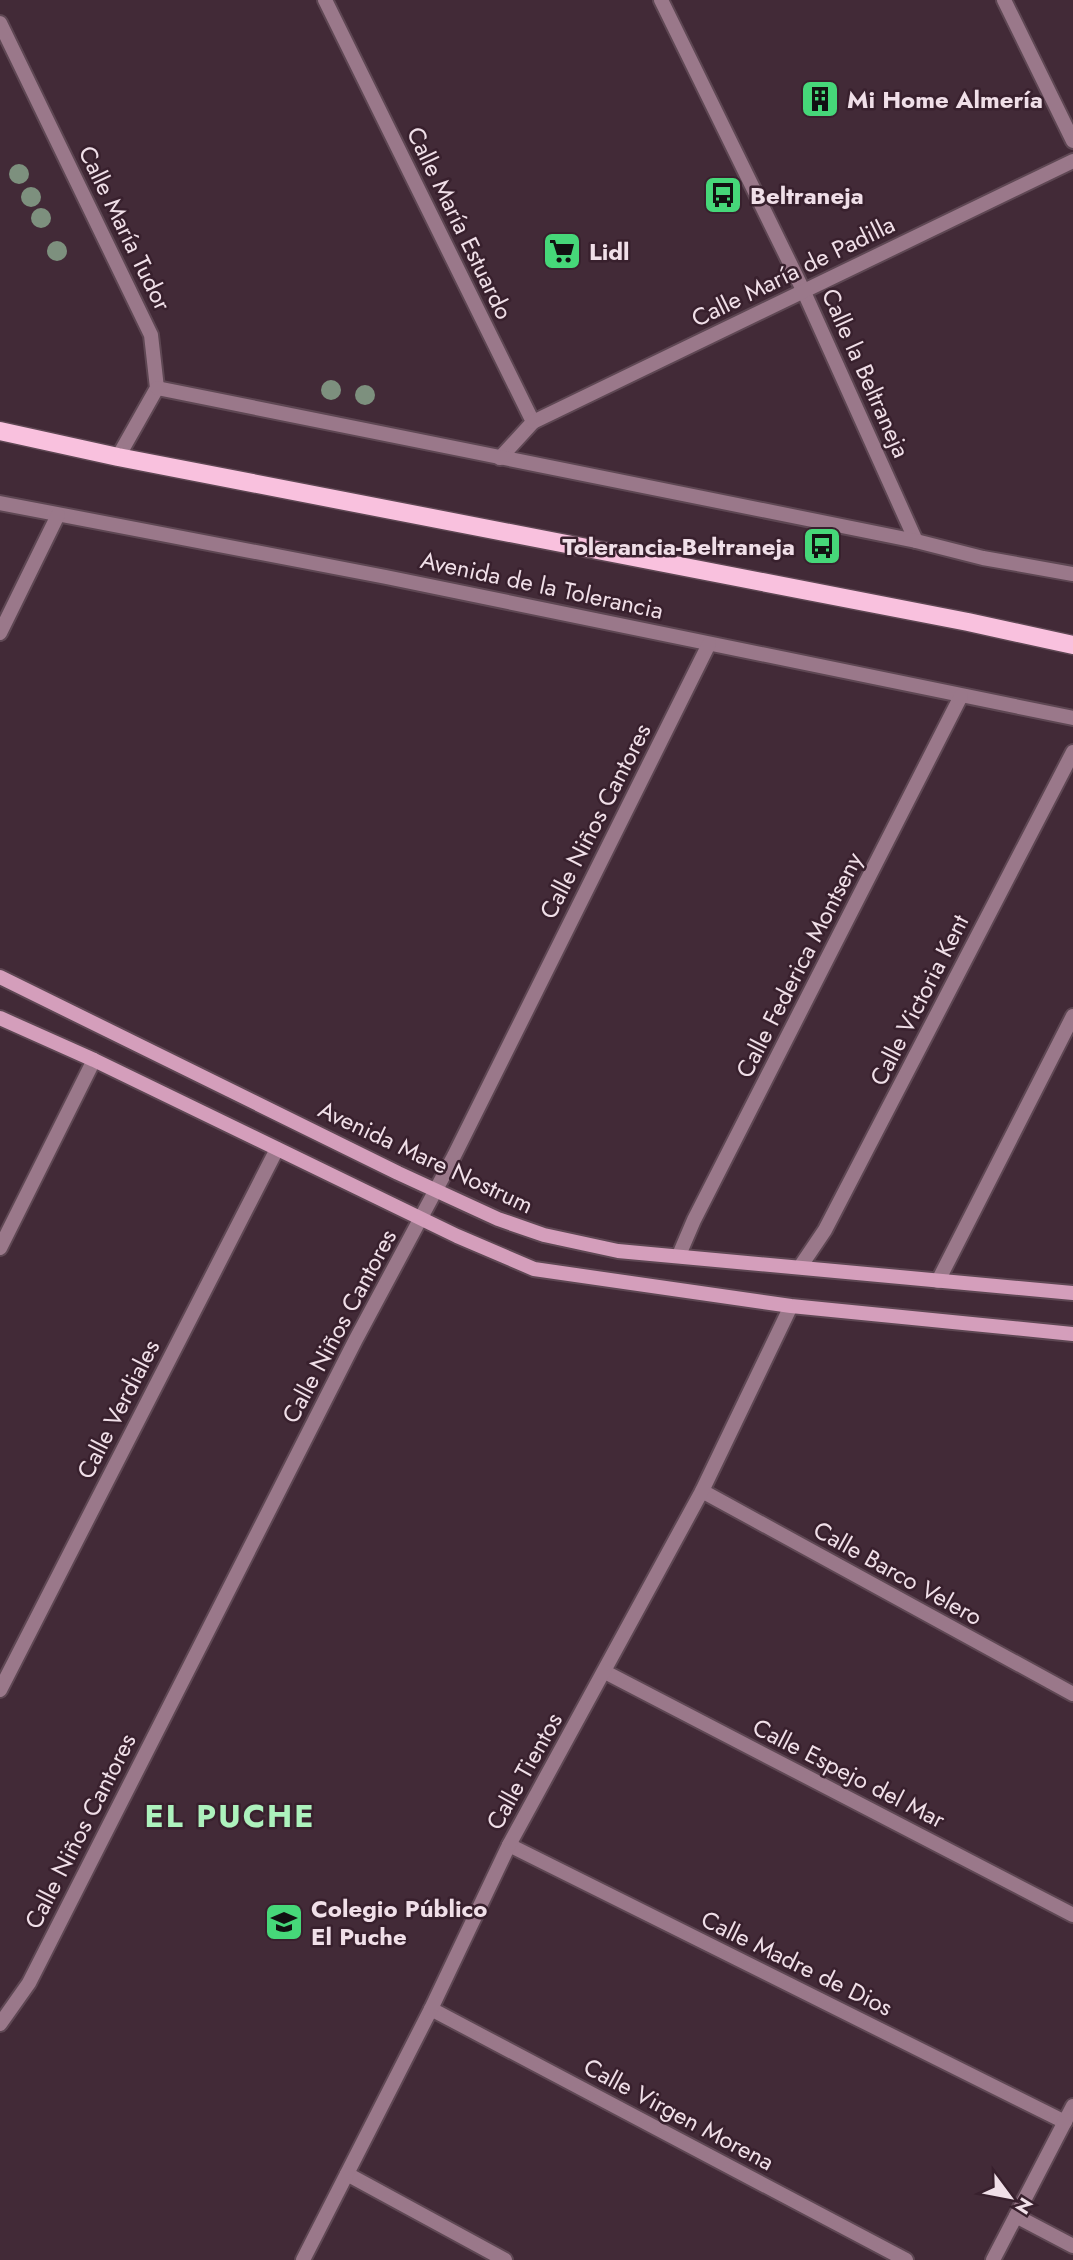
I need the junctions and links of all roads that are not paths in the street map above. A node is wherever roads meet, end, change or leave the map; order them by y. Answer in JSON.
{"nodes":[{"id":1,"x":325,"y":0,"type":"edge"},
{"id":2,"x":661,"y":0,"type":"edge"},
{"id":3,"x":1004,"y":0,"type":"edge"},
{"id":4,"x":0,"y":23,"type":"edge"},
{"id":5,"x":1073,"y":141,"type":"edge"},
{"id":6,"x":1073,"y":161,"type":"edge"},
{"id":7,"x":804,"y":292,"type":"junction"},
{"id":8,"x":157,"y":388,"type":"junction"},
{"id":9,"x":533,"y":422,"type":"junction"},
{"id":10,"x":0,"y":431,"type":"edge"},
{"id":11,"x":118,"y":457,"type":"junction"},
{"id":12,"x":500,"y":458,"type":"junction"},
{"id":13,"x":0,"y":503,"type":"edge"},
{"id":14,"x":58,"y":515,"type":"junction"},
{"id":15,"x":916,"y":541,"type":"junction"},
{"id":16,"x":1073,"y":574,"type":"edge"},
{"id":17,"x":0,"y":633,"type":"edge"},
{"id":18,"x":709,"y":644,"type":"junction"},
{"id":19,"x":1073,"y":645,"type":"edge"},
{"id":20,"x":961,"y":696,"type":"junction"},
{"id":21,"x":1073,"y":719,"type":"edge"},
{"id":22,"x":1073,"y":752,"type":"edge"},
{"id":23,"x":0,"y":977,"type":"edge"},
{"id":24,"x":1073,"y":1016,"type":"edge"},
{"id":25,"x":0,"y":1018,"type":"edge"},
{"id":26,"x":94,"y":1060,"type":"junction"},
{"id":27,"x":277,"y":1149,"type":"junction"},
{"id":28,"x":436,"y":1190,"type":"junction"},
{"id":29,"x":421,"y":1218,"type":"junction"},
{"id":30,"x":0,"y":1248,"type":"edge"},
{"id":31,"x":679,"y":1255,"type":"junction"},
{"id":32,"x":800,"y":1267,"type":"junction"},
{"id":33,"x":938,"y":1281,"type":"junction"},
{"id":34,"x":1071,"y":1290,"type":"edge"},
{"id":35,"x":791,"y":1306,"type":"junction"},
{"id":36,"x":1073,"y":1334,"type":"edge"},
{"id":37,"x":702,"y":1491,"type":"junction"},
{"id":38,"x":605,"y":1672,"type":"junction"},
{"id":39,"x":0,"y":1690,"type":"edge"},
{"id":40,"x":1073,"y":1694,"type":"edge"},
{"id":41,"x":509,"y":1845,"type":"junction"},
{"id":42,"x":1073,"y":1915,"type":"edge"},
{"id":43,"x":431,"y":2009,"type":"junction"},
{"id":44,"x":0,"y":2024,"type":"edge"},
{"id":45,"x":1073,"y":2106,"type":"edge"},
{"id":46,"x":1065,"y":2122,"type":"junction"},
{"id":47,"x":347,"y":2174,"type":"junction"},
{"id":48,"x":1016,"y":2216,"type":"junction"},
{"id":49,"x":1073,"y":2246,"type":"edge"},
{"id":50,"x":303,"y":2260,"type":"edge"},
{"id":51,"x":505,"y":2260,"type":"edge"},
{"id":52,"x":906,"y":2260,"type":"edge"},
{"id":53,"x":993,"y":2260,"type":"edge"}],
"edges":[{"from":1,"to":9,"type":"street","name":"Calle María Estuardo"},
{"from":2,"to":7,"type":"street","name":"Calle la Beltraneja"},
{"from":3,"to":5,"type":"street"},
{"from":4,"to":8,"type":"street","name":"Calle María Tudor"},
{"from":6,"to":7,"type":"street","name":"Calle María de Padilla"},
{"from":7,"to":9,"type":"street","name":"Calle María de Padilla"},
{"from":7,"to":15,"type":"street","name":"Calle la Beltraneja"},
{"from":8,"to":11,"type":"street"},
{"from":8,"to":12,"type":"street"},
{"from":9,"to":12,"type":"street"},
{"from":10,"to":11,"type":"main road","name":"Avenida de la Tolerancia"},
{"from":11,"to":19,"type":"main road","name":"Avenida de la Tolerancia"},
{"from":12,"to":15,"type":"street"},
{"from":13,"to":14,"type":"street","name":"Avenida de la Tolerancia"},
{"from":14,"to":17,"type":"street"},
{"from":14,"to":18,"type":"street","name":"Avenida de la Tolerancia"},
{"from":15,"to":16,"type":"street"},
{"from":18,"to":20,"type":"street","name":"Avenida de la Tolerancia"},
{"from":18,"to":28,"type":"street","name":"Calle Niños Cantores"},
{"from":20,"to":21,"type":"street","name":"Avenida de la Tolerancia"},
{"from":20,"to":31,"type":"street","name":"Calle Federica Montseny"},
{"from":22,"to":32,"type":"street","name":"Calle Victoria Kent"},
{"from":23,"to":28,"type":"street","name":"Avenida Mare Nostrum"},
{"from":24,"to":33,"type":"street"},
{"from":25,"to":26,"type":"street"},
{"from":26,"to":27,"type":"street"},
{"from":26,"to":30,"type":"street"},
{"from":27,"to":29,"type":"street"},
{"from":27,"to":39,"type":"street","name":"Calle Verdiales"},
{"from":28,"to":29,"type":"street","name":"Calle Niños Cantores"},
{"from":28,"to":31,"type":"street","name":"Avenida Mare Nostrum"},
{"from":29,"to":35,"type":"street"},
{"from":29,"to":44,"type":"street","name":"Calle Niños Cantores"},
{"from":31,"to":32,"type":"street","name":"Avenida Mare Nostrum"},
{"from":32,"to":33,"type":"street","name":"Avenida Mare Nostrum"},
{"from":33,"to":34,"type":"street","name":"Avenida Mare Nostrum"},
{"from":35,"to":36,"type":"street"},
{"from":35,"to":37,"type":"street","name":"Calle Tientos"},
{"from":37,"to":38,"type":"street","name":"Calle Tientos"},
{"from":37,"to":40,"type":"street","name":"Calle Barco Velero"},
{"from":38,"to":41,"type":"street","name":"Calle Tientos"},
{"from":38,"to":42,"type":"street","name":"Calle Espejo del Mar"},
{"from":41,"to":43,"type":"street","name":"Calle Tientos"},
{"from":41,"to":46,"type":"street","name":"Calle Madre de Dios"},
{"from":43,"to":47,"type":"street","name":"Calle Tientos"},
{"from":43,"to":52,"type":"street","name":"Calle Virgen Morena"},
{"from":45,"to":46,"type":"street"},
{"from":46,"to":48,"type":"street"},
{"from":47,"to":50,"type":"street","name":"Calle Tientos"},
{"from":47,"to":51,"type":"street"},
{"from":48,"to":49,"type":"street"},
{"from":48,"to":53,"type":"street"}]}
